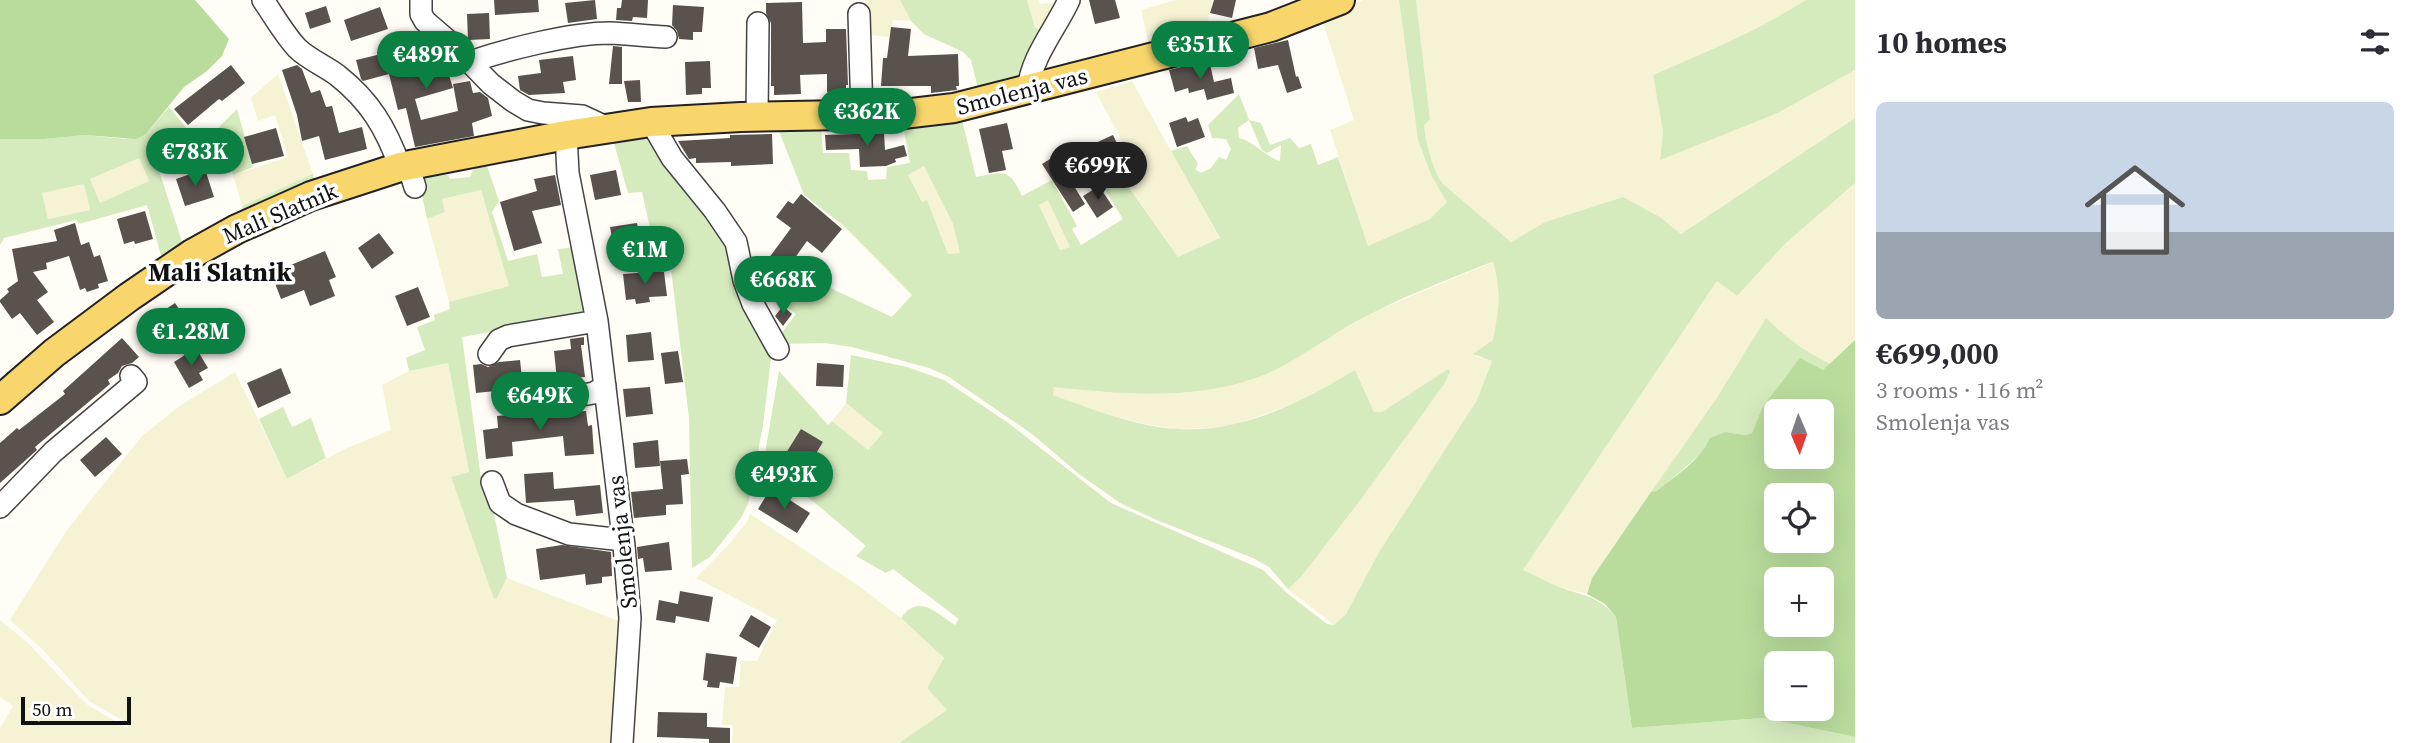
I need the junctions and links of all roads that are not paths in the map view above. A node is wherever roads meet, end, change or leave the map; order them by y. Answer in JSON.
{"nodes":[{"id":1,"x":262,"y":0,"type":"edge"},
{"id":2,"x":421,"y":0,"type":"edge"},
{"id":3,"x":1069,"y":0,"type":"edge"},
{"id":4,"x":1340,"y":0,"type":"edge"},
{"id":5,"x":859,"y":14,"type":"dead end"},
{"id":6,"x":758,"y":23,"type":"dead end"},
{"id":7,"x":666,"y":37,"type":"dead end"},
{"id":8,"x":470,"y":62,"type":"junction"},
{"id":9,"x":1028,"y":89,"type":"junction"},
{"id":10,"x":862,"y":115,"type":"junction"},
{"id":11,"x":757,"y":117,"type":"junction"},
{"id":12,"x":651,"y":122,"type":"junction"},
{"id":13,"x":608,"y":128,"type":"junction"},
{"id":14,"x":566,"y":135,"type":"junction"},
{"id":15,"x":408,"y":173,"type":"junction"},
{"id":16,"x":597,"y":321,"type":"junction"},
{"id":17,"x":778,"y":349,"type":"dead end"},
{"id":18,"x":489,"y":355,"type":"dead end"},
{"id":19,"x":131,"y":376,"type":"dead end"},
{"id":20,"x":604,"y":386,"type":"junction"},
{"id":21,"x":0,"y":400,"type":"edge"},
{"id":22,"x":533,"y":403,"type":"dead end"},
{"id":23,"x":492,"y":482,"type":"dead end"},
{"id":24,"x":0,"y":507,"type":"edge"},
{"id":25,"x":623,"y":540,"type":"junction"},
{"id":26,"x":622,"y":743,"type":"edge"}],
"edges":[{"from":1,"to":15,"type":"street"},
{"from":2,"to":8,"type":"street","name":"Smolenja vas"},
{"from":3,"to":9,"type":"street"},
{"from":4,"to":9,"type":"main road","name":"Smolenja vas"},
{"from":5,"to":10,"type":"street"},
{"from":6,"to":11,"type":"street"},
{"from":7,"to":8,"type":"street"},
{"from":8,"to":13,"type":"street","name":"Smolenja vas"},
{"from":9,"to":10,"type":"main road","name":"Smolenja vas"},
{"from":10,"to":11,"type":"main road","name":"Smolenja vas"},
{"from":11,"to":12,"type":"main road","name":"Smolenja vas"},
{"from":12,"to":13,"type":"main road","name":"Smolenja vas"},
{"from":12,"to":17,"type":"street"},
{"from":13,"to":14,"type":"main road","name":"Smolenja vas"},
{"from":14,"to":15,"type":"main road","name":"Mali Slatnik"},
{"from":14,"to":16,"type":"street","name":"Smolenja vas"},
{"from":15,"to":21,"type":"main road","name":"Mali Slatnik"},
{"from":16,"to":18,"type":"street"},
{"from":16,"to":20,"type":"street","name":"Smolenja vas"},
{"from":19,"to":24,"type":"street"},
{"from":20,"to":22,"type":"street"},
{"from":20,"to":25,"type":"street","name":"Smolenja vas"},
{"from":23,"to":25,"type":"street"},
{"from":25,"to":26,"type":"street","name":"Smolenja vas"}]}
